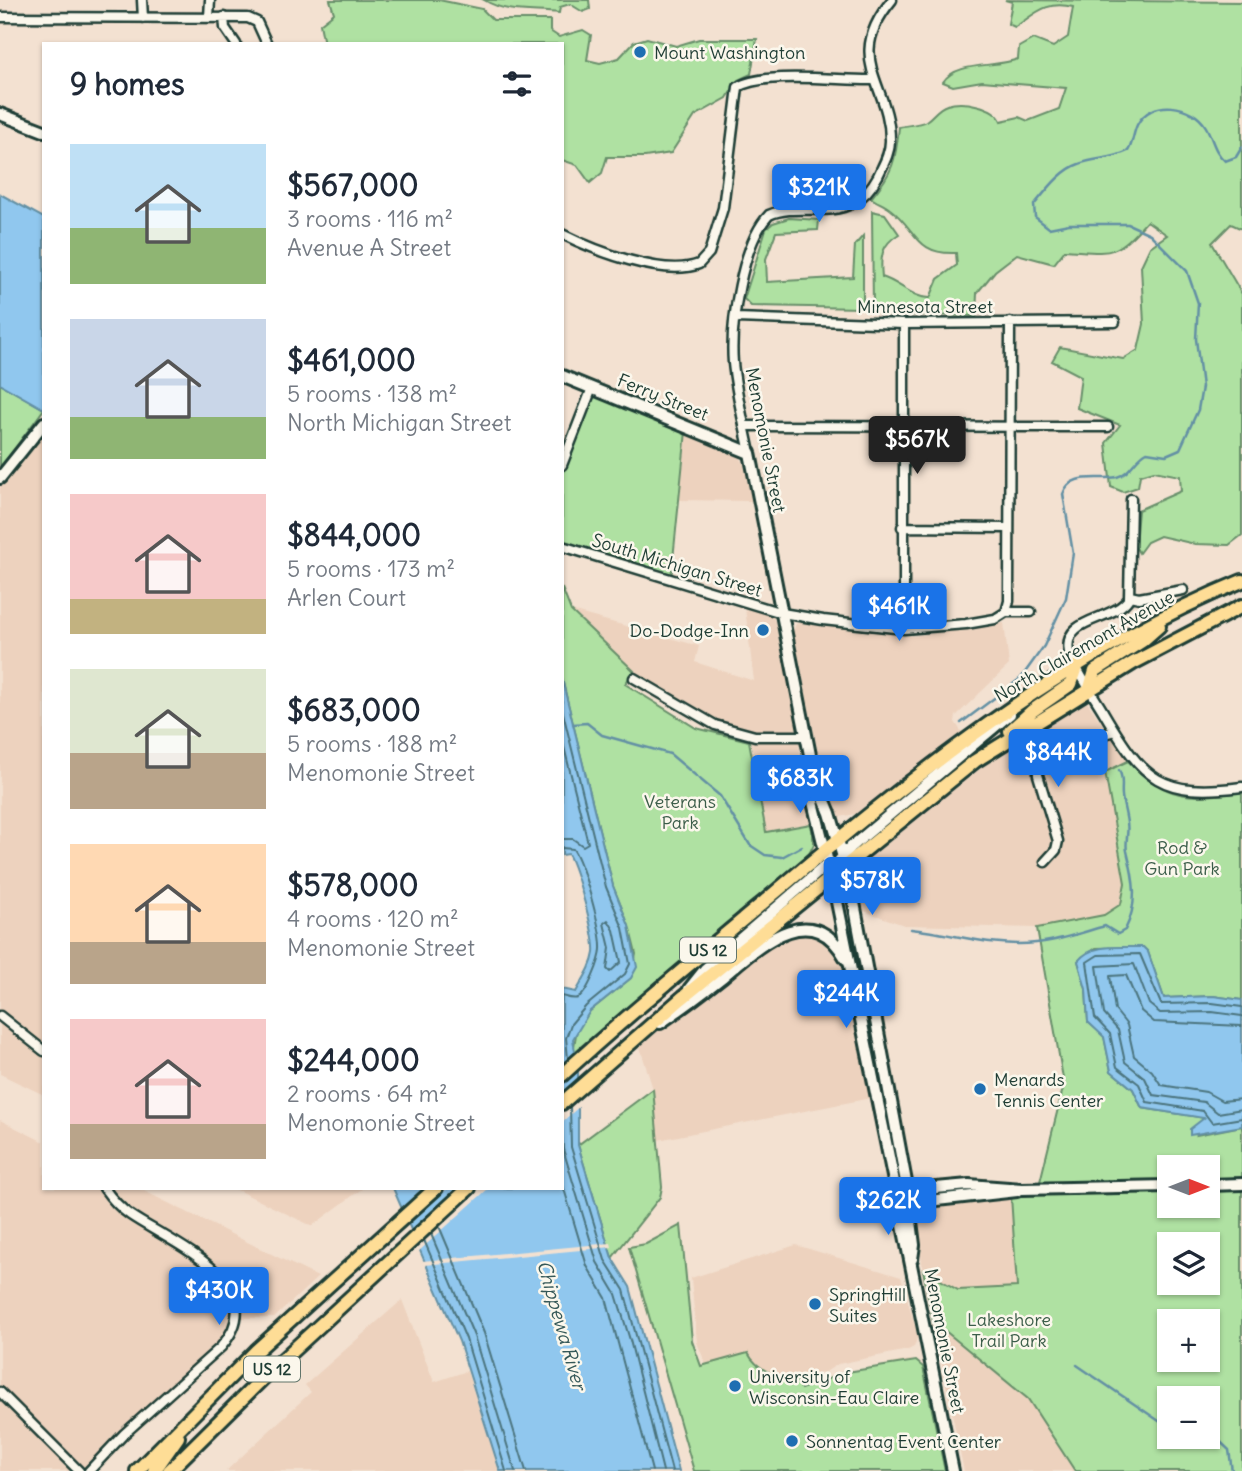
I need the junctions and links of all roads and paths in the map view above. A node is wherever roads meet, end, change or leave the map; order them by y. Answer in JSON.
{"nodes":[{"id":1,"x":142,"y":0,"type":"edge"},
{"id":2,"x":210,"y":0,"type":"edge"},
{"id":3,"x":892,"y":0,"type":"edge"},
{"id":4,"x":0,"y":17,"type":"edge"},
{"id":5,"x":209,"y":17,"type":"junction"},
{"id":6,"x":224,"y":17,"type":"junction"},
{"id":7,"x":143,"y":18,"type":"junction"},
{"id":8,"x":235,"y":42,"type":"edge"},
{"id":9,"x":266,"y":42,"type":"edge"},
{"id":10,"x":874,"y":80,"type":"junction"},
{"id":11,"x":0,"y":114,"type":"edge"},
{"id":12,"x":42,"y":130,"type":"edge"},
{"id":13,"x":564,"y":235,"type":"edge"},
{"id":14,"x":736,"y":318,"type":"junction"},
{"id":15,"x":1010,"y":322,"type":"junction"},
{"id":16,"x":1115,"y":322,"type":"dead end"},
{"id":17,"x":904,"y":324,"type":"junction"},
{"id":18,"x":564,"y":377,"type":"edge"},
{"id":19,"x":592,"y":388,"type":"junction"},
{"id":20,"x":42,"y":425,"type":"edge"},
{"id":21,"x":744,"y":426,"type":"junction"},
{"id":22,"x":902,"y":427,"type":"junction"},
{"id":23,"x":1010,"y":427,"type":"junction"},
{"id":24,"x":1108,"y":427,"type":"dead end"},
{"id":25,"x":750,"y":453,"type":"junction"},
{"id":26,"x":564,"y":460,"type":"edge"},
{"id":27,"x":0,"y":478,"type":"edge"},
{"id":28,"x":1131,"y":499,"type":"dead end"},
{"id":29,"x":902,"y":527,"type":"junction"},
{"id":30,"x":1008,"y":528,"type":"junction"},
{"id":31,"x":564,"y":547,"type":"edge"},
{"id":32,"x":1242,"y":581,"type":"edge"},
{"id":33,"x":1183,"y":590,"type":"dead end"},
{"id":34,"x":1130,"y":596,"type":"junction"},
{"id":35,"x":1242,"y":606,"type":"edge"},
{"id":36,"x":1006,"y":612,"type":"junction"},
{"id":37,"x":1031,"y":612,"type":"dead end"},
{"id":38,"x":782,"y":614,"type":"junction"},
{"id":39,"x":1167,"y":617,"type":"junction"},
{"id":40,"x":904,"y":629,"type":"junction"},
{"id":41,"x":1077,"y":667,"type":"junction"},
{"id":42,"x":634,"y":678,"type":"dead end"},
{"id":43,"x":1090,"y":688,"type":"junction"},
{"id":44,"x":1027,"y":696,"type":"junction"},
{"id":45,"x":1115,"y":731,"type":"junction"},
{"id":46,"x":806,"y":736,"type":"junction"},
{"id":47,"x":993,"y":749,"type":"junction"},
{"id":48,"x":814,"y":775,"type":"junction"},
{"id":49,"x":1242,"y":787,"type":"edge"},
{"id":50,"x":838,"y":840,"type":"junction"},
{"id":51,"x":824,"y":851,"type":"junction"},
{"id":52,"x":844,"y":861,"type":"junction"},
{"id":53,"x":1045,"y":862,"type":"dead end"},
{"id":54,"x":830,"y":870,"type":"junction"},
{"id":55,"x":850,"y":968,"type":"junction"},
{"id":56,"x":0,"y":1016,"type":"edge"},
{"id":57,"x":637,"y":1038,"type":"junction"},
{"id":58,"x":42,"y":1049,"type":"edge"},
{"id":59,"x":564,"y":1072,"type":"edge"},
{"id":60,"x":564,"y":1102,"type":"edge"},
{"id":61,"x":1242,"y":1184,"type":"edge"},
{"id":62,"x":1220,"y":1185,"type":"edge"},
{"id":63,"x":1157,"y":1186,"type":"edge"},
{"id":64,"x":1022,"y":1189,"type":"junction"},
{"id":65,"x":106,"y":1190,"type":"edge"},
{"id":66,"x":434,"y":1190,"type":"edge"},
{"id":67,"x":467,"y":1190,"type":"edge"},
{"id":68,"x":902,"y":1191,"type":"junction"},
{"id":69,"x":903,"y":1204,"type":"junction"},
{"id":70,"x":0,"y":1392,"type":"edge"},
{"id":71,"x":196,"y":1411,"type":"junction"},
{"id":72,"x":79,"y":1471,"type":"edge"},
{"id":73,"x":89,"y":1471,"type":"edge"},
{"id":74,"x":137,"y":1471,"type":"edge"},
{"id":75,"x":154,"y":1471,"type":"edge"},
{"id":76,"x":169,"y":1471,"type":"edge"},
{"id":77,"x":953,"y":1471,"type":"edge"}],
"edges":[{"from":1,"to":7,"type":"street"},
{"from":2,"to":5,"type":"street"},
{"from":3,"to":10,"type":"street","name":"Menomonie Street"},
{"from":4,"to":7,"type":"street"},
{"from":5,"to":6,"type":"street"},
{"from":5,"to":7,"type":"street"},
{"from":6,"to":8,"type":"street"},
{"from":6,"to":9,"type":"street"},
{"from":10,"to":13,"type":"street"},
{"from":10,"to":14,"type":"street","name":"Menomonie Street"},
{"from":11,"to":12,"type":"main road"},
{"from":14,"to":17,"type":"street","name":"Minnesota Street"},
{"from":14,"to":21,"type":"street","name":"Menomonie Street"},
{"from":15,"to":16,"type":"street","name":"Minnesota Street"},
{"from":15,"to":17,"type":"street","name":"Minnesota Street"},
{"from":15,"to":23,"type":"street"},
{"from":17,"to":22,"type":"street"},
{"from":18,"to":19,"type":"main road","name":"Ferry Street"},
{"from":19,"to":25,"type":"main road","name":"Ferry Street"},
{"from":19,"to":26,"type":"street"},
{"from":20,"to":27,"type":"main road"},
{"from":21,"to":22,"type":"street"},
{"from":21,"to":25,"type":"street","name":"Menomonie Street"},
{"from":22,"to":23,"type":"street"},
{"from":22,"to":29,"type":"street"},
{"from":23,"to":24,"type":"street"},
{"from":23,"to":30,"type":"street"},
{"from":25,"to":38,"type":"main road","name":"Menomonie Street"},
{"from":28,"to":34,"type":"street"},
{"from":29,"to":30,"type":"street"},
{"from":29,"to":40,"type":"street"},
{"from":30,"to":36,"type":"street"},
{"from":31,"to":38,"type":"street","name":"South Michigan Street"},
{"from":32,"to":39,"type":"main road","name":"North Clairemont Avenue","number":"US 12"},
{"from":33,"to":34,"type":"street"},
{"from":34,"to":41,"type":"street"},
{"from":35,"to":43,"type":"main road","number":"US 12"},
{"from":36,"to":37,"type":"street","name":"South Michigan Street"},
{"from":36,"to":40,"type":"street","name":"South Michigan Street"},
{"from":38,"to":40,"type":"street","name":"South Michigan Street"},
{"from":38,"to":46,"type":"main road","name":"Menomonie Street"},
{"from":39,"to":41,"type":"main road","name":"North Clairemont Avenue","number":"US 12"},
{"from":39,"to":43,"type":"main road"},
{"from":41,"to":43,"type":"street"},
{"from":41,"to":44,"type":"main road","name":"North Clairemont Avenue","number":"US 12"},
{"from":41,"to":47,"type":"main road"},
{"from":42,"to":46,"type":"street"},
{"from":43,"to":45,"type":"street"},
{"from":43,"to":47,"type":"main road","number":"US 12"},
{"from":44,"to":50,"type":"main road","name":"North Clairemont Avenue","number":"US 12"},
{"from":44,"to":52,"type":"main road"},
{"from":45,"to":49,"type":"street"},
{"from":45,"to":53,"type":"street"},
{"from":46,"to":48,"type":"main road","name":"Menomonie Street"},
{"from":47,"to":52,"type":"main road","number":"US 12"},
{"from":48,"to":50,"type":"main road","name":"Menomonie Street"},
{"from":48,"to":51,"type":"main road","name":"Menomonie Street"},
{"from":50,"to":51,"type":"main road","name":"North Clairemont Avenue","number":"US 12"},
{"from":50,"to":52,"type":"main road","name":"Menomonie Street"},
{"from":50,"to":54,"type":"main road"},
{"from":51,"to":54,"type":"main road","name":"Menomonie Street"},
{"from":51,"to":59,"type":"main road","name":"North Clairemont Avenue","number":"US 12"},
{"from":52,"to":54,"type":"main road","number":"US 12"},
{"from":52,"to":68,"type":"main road","name":"Menomonie Street"},
{"from":54,"to":55,"type":"main road","name":"Menomonie Street"},
{"from":54,"to":57,"type":"main road","number":"US 12"},
{"from":55,"to":57,"type":"main road"},
{"from":55,"to":68,"type":"main road","name":"Menomonie Street"},
{"from":56,"to":58,"type":"street"},
{"from":57,"to":60,"type":"main road","number":"US 12"},
{"from":61,"to":62,"type":"main road"},
{"from":63,"to":64,"type":"main road"},
{"from":64,"to":68,"type":"main road"},
{"from":64,"to":69,"type":"main road"},
{"from":65,"to":73,"type":"street"},
{"from":66,"to":71,"type":"main road","number":"US 12"},
{"from":67,"to":76,"type":"main road","number":"US 12"},
{"from":68,"to":69,"type":"main road","name":"Menomonie Street"},
{"from":69,"to":77,"type":"main road","name":"Menomonie Street"},
{"from":70,"to":72,"type":"street"},
{"from":71,"to":74,"type":"main road","number":"US 12"},
{"from":71,"to":75,"type":"main road"}]}
